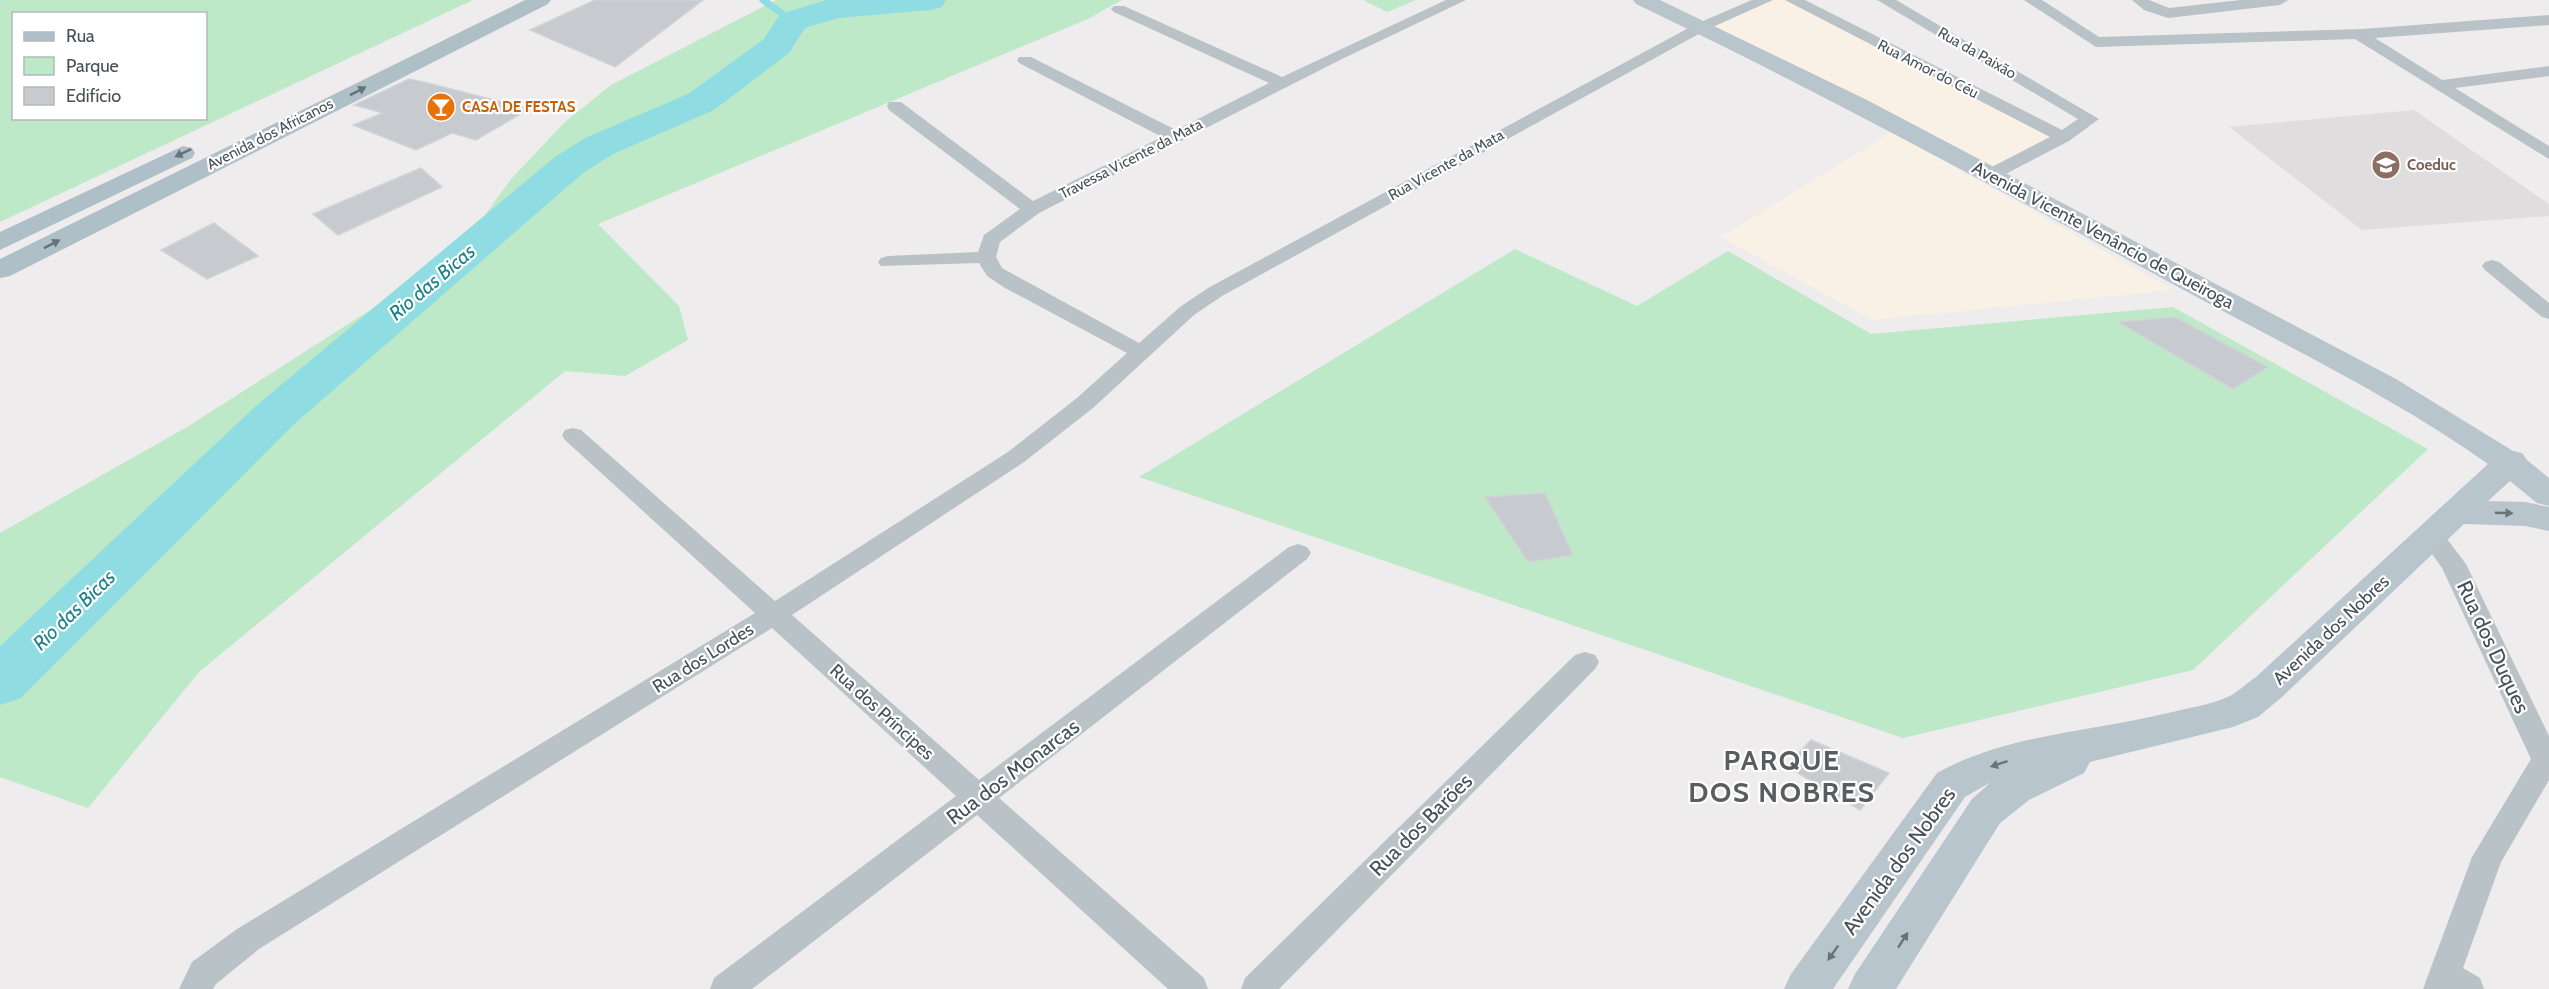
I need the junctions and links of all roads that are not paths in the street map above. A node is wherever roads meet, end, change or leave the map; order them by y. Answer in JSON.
{"nodes":[{"id":1,"x":500,"y":0,"type":"edge"},
{"id":2,"x":541,"y":0,"type":"edge"},
{"id":3,"x":1458,"y":0,"type":"edge"},
{"id":4,"x":1643,"y":0,"type":"edge"},
{"id":5,"x":1765,"y":0,"type":"edge"},
{"id":6,"x":1793,"y":0,"type":"edge"},
{"id":7,"x":1885,"y":0,"type":"edge"},
{"id":8,"x":2032,"y":0,"type":"edge"},
{"id":9,"x":2139,"y":0,"type":"edge"},
{"id":10,"x":2280,"y":0,"type":"edge"},
{"id":11,"x":2252,"y":1,"type":"edge"},
{"id":12,"x":1119,"y":9,"type":"dead end"},
{"id":13,"x":2549,"y":20,"type":"edge"},
{"id":14,"x":1701,"y":27,"type":"junction"},
{"id":15,"x":2358,"y":34,"type":"junction"},
{"id":16,"x":1025,"y":60,"type":"dead end"},
{"id":17,"x":2549,"y":71,"type":"edge"},
{"id":18,"x":1283,"y":83,"type":"junction"},
{"id":19,"x":2438,"y":85,"type":"junction"},
{"id":20,"x":895,"y":106,"type":"dead end"},
{"id":21,"x":1176,"y":136,"type":"junction"},
{"id":22,"x":2063,"y":137,"type":"junction"},
{"id":23,"x":2549,"y":138,"type":"edge"},
{"id":24,"x":2526,"y":140,"type":"junction"},
{"id":25,"x":2549,"y":154,"type":"edge"},
{"id":26,"x":1990,"y":175,"type":"junction"},
{"id":27,"x":1032,"y":209,"type":"junction"},
{"id":28,"x":0,"y":242,"type":"edge"},
{"id":29,"x":986,"y":257,"type":"junction"},
{"id":30,"x":888,"y":262,"type":"dead end"},
{"id":31,"x":2492,"y":266,"type":"dead end"},
{"id":32,"x":0,"y":270,"type":"edge"},
{"id":33,"x":2549,"y":313,"type":"edge"},
{"id":34,"x":1141,"y":352,"type":"junction"},
{"id":35,"x":573,"y":435,"type":"dead end"},
{"id":36,"x":2549,"y":460,"type":"edge"},
{"id":37,"x":2511,"y":461,"type":"junction"},
{"id":38,"x":2549,"y":495,"type":"edge"},
{"id":39,"x":2549,"y":519,"type":"edge"},
{"id":40,"x":2445,"y":524,"type":"junction"},
{"id":41,"x":1298,"y":553,"type":"dead end"},
{"id":42,"x":774,"y":615,"type":"junction"},
{"id":43,"x":1585,"y":662,"type":"dead end"},
{"id":44,"x":2118,"y":741,"type":"junction"},
{"id":45,"x":2548,"y":764,"type":"edge"},
{"id":46,"x":979,"y":798,"type":"junction"},
{"id":47,"x":2450,"y":984,"type":"edge"},
{"id":48,"x":195,"y":989,"type":"edge"},
{"id":49,"x":726,"y":989,"type":"edge"},
{"id":50,"x":1192,"y":989,"type":"edge"},
{"id":51,"x":1257,"y":989,"type":"edge"},
{"id":52,"x":1807,"y":989,"type":"edge"},
{"id":53,"x":1871,"y":989,"type":"edge"}],
"edges":[{"from":1,"to":28,"type":"main road","name":"Avenida dos Africanos","one_way":true},
{"from":32,"to":2,"type":"main road","name":"Avenida dos Africanos","one_way":true},
{"from":3,"to":18,"type":"street","name":"Travessa Vicente da Mata"},
{"from":4,"to":14,"type":"street","name":"Avenida Vicente Venâncio de Queiroga"},
{"from":5,"to":14,"type":"street","name":"Rua Vicente da Mata"},
{"from":6,"to":22,"type":"street","name":"Rua Amor do Céu"},
{"from":7,"to":22,"type":"street","name":"Rua da Paixão"},
{"from":8,"to":15,"type":"street"},
{"from":9,"to":11,"type":"street"},
{"from":10,"to":11,"type":"street"},
{"from":12,"to":18,"type":"street"},
{"from":13,"to":15,"type":"street"},
{"from":14,"to":26,"type":"street","name":"Avenida Vicente Venâncio de Queiroga"},
{"from":14,"to":34,"type":"street","name":"Rua Vicente da Mata"},
{"from":15,"to":19,"type":"street"},
{"from":16,"to":21,"type":"street"},
{"from":17,"to":19,"type":"street"},
{"from":18,"to":21,"type":"street","name":"Travessa Vicente da Mata"},
{"from":19,"to":24,"type":"street"},
{"from":20,"to":27,"type":"street"},
{"from":21,"to":27,"type":"street","name":"Travessa Vicente da Mata"},
{"from":22,"to":26,"type":"street"},
{"from":23,"to":24,"type":"street"},
{"from":24,"to":25,"type":"street"},
{"from":26,"to":37,"type":"street","name":"Avenida Vicente Venâncio de Queiroga"},
{"from":27,"to":29,"type":"street","name":"Travessa Vicente da Mata"},
{"from":29,"to":30,"type":"street"},
{"from":29,"to":34,"type":"street"},
{"from":31,"to":33,"type":"street"},
{"from":34,"to":42,"type":"street","name":"Rua dos Lordes"},
{"from":35,"to":42,"type":"street","name":"Rua dos Príncipes"},
{"from":36,"to":37,"type":"street"},
{"from":37,"to":38,"type":"street","name":"Avenida Vicente Venâncio de Queiroga"},
{"from":37,"to":40,"type":"street","name":"Avenida dos Nobres"},
{"from":40,"to":39,"type":"street","one_way":true},
{"from":40,"to":44,"type":"street","name":"Avenida dos Nobres"},
{"from":40,"to":45,"type":"street","name":"Rua dos Duques"},
{"from":41,"to":46,"type":"street","name":"Rua dos Monarcas"},
{"from":42,"to":46,"type":"street","name":"Rua dos Príncipes"},
{"from":42,"to":48,"type":"street","name":"Rua dos Lordes"},
{"from":43,"to":51,"type":"street","name":"Rua dos Barões"},
{"from":44,"to":52,"type":"street","name":"Avenida dos Nobres","one_way":true},
{"from":53,"to":44,"type":"street","name":"Avenida dos Nobres","one_way":true},
{"from":45,"to":47,"type":"street","name":"Rua dos Duques"},
{"from":46,"to":49,"type":"street","name":"Rua dos Monarcas"},
{"from":46,"to":50,"type":"street","name":"Rua dos Príncipes"}]}
